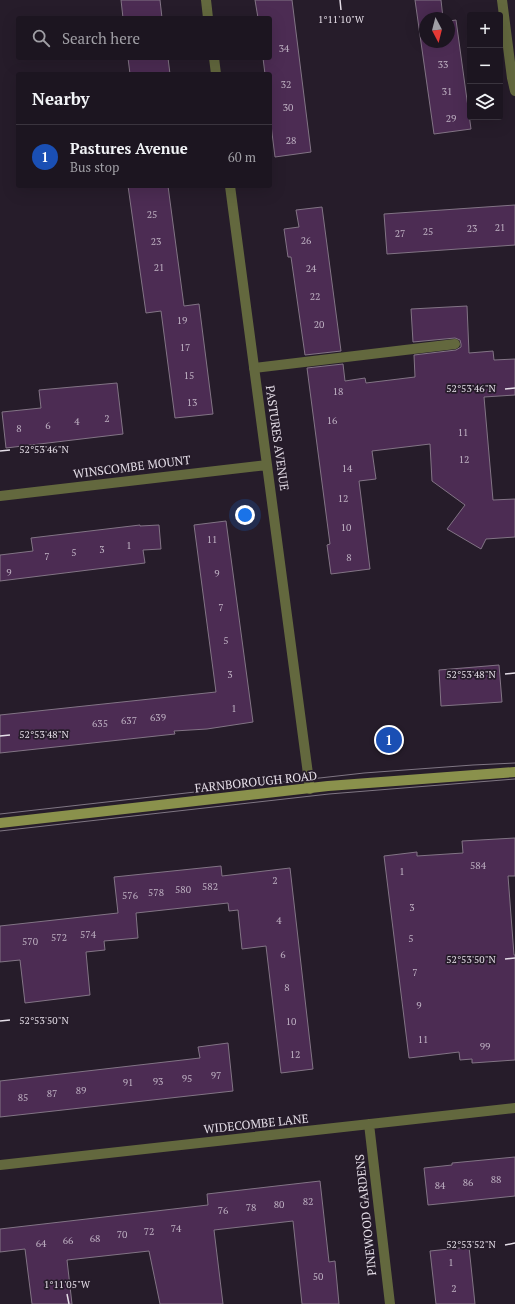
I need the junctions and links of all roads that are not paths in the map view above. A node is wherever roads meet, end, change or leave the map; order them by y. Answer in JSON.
{"nodes":[{"id":1,"x":206,"y":0,"type":"edge"},
{"id":2,"x":502,"y":0,"type":"edge"},
{"id":3,"x":208,"y":16,"type":"edge"},
{"id":4,"x":214,"y":60,"type":"edge"},
{"id":5,"x":216,"y":72,"type":"edge"},
{"id":6,"x":515,"y":91,"type":"edge"},
{"id":7,"x":230,"y":188,"type":"edge"},
{"id":8,"x":455,"y":344,"type":"dead end"},
{"id":9,"x":254,"y":368,"type":"junction"},
{"id":10,"x":267,"y":465,"type":"junction"},
{"id":11,"x":0,"y":496,"type":"edge"},
{"id":12,"x":515,"y":772,"type":"edge"},
{"id":13,"x":310,"y":789,"type":"junction"},
{"id":14,"x":0,"y":824,"type":"edge"},
{"id":15,"x":515,"y":1108,"type":"edge"},
{"id":16,"x":369,"y":1124,"type":"junction"},
{"id":17,"x":0,"y":1165,"type":"edge"},
{"id":18,"x":390,"y":1304,"type":"edge"}],
"edges":[{"from":1,"to":3,"type":"street"},
{"from":2,"to":6,"type":"street"},
{"from":4,"to":5,"type":"street"},
{"from":7,"to":9,"type":"street","name":"PASTURES AVENUE"},
{"from":8,"to":9,"type":"street"},
{"from":9,"to":10,"type":"street","name":"PASTURES AVENUE"},
{"from":10,"to":11,"type":"street","name":"WINSCOMBE MOUNT"},
{"from":10,"to":13,"type":"street","name":"PASTURES AVENUE"},
{"from":12,"to":13,"type":"street","name":"FARNBOROUGH ROAD"},
{"from":13,"to":14,"type":"street","name":"FARNBOROUGH ROAD"},
{"from":15,"to":16,"type":"street","name":"WIDECOMBE LANE"},
{"from":16,"to":17,"type":"street","name":"WIDECOMBE LANE"},
{"from":16,"to":18,"type":"street","name":"PINEWOOD GARDENS"}]}
